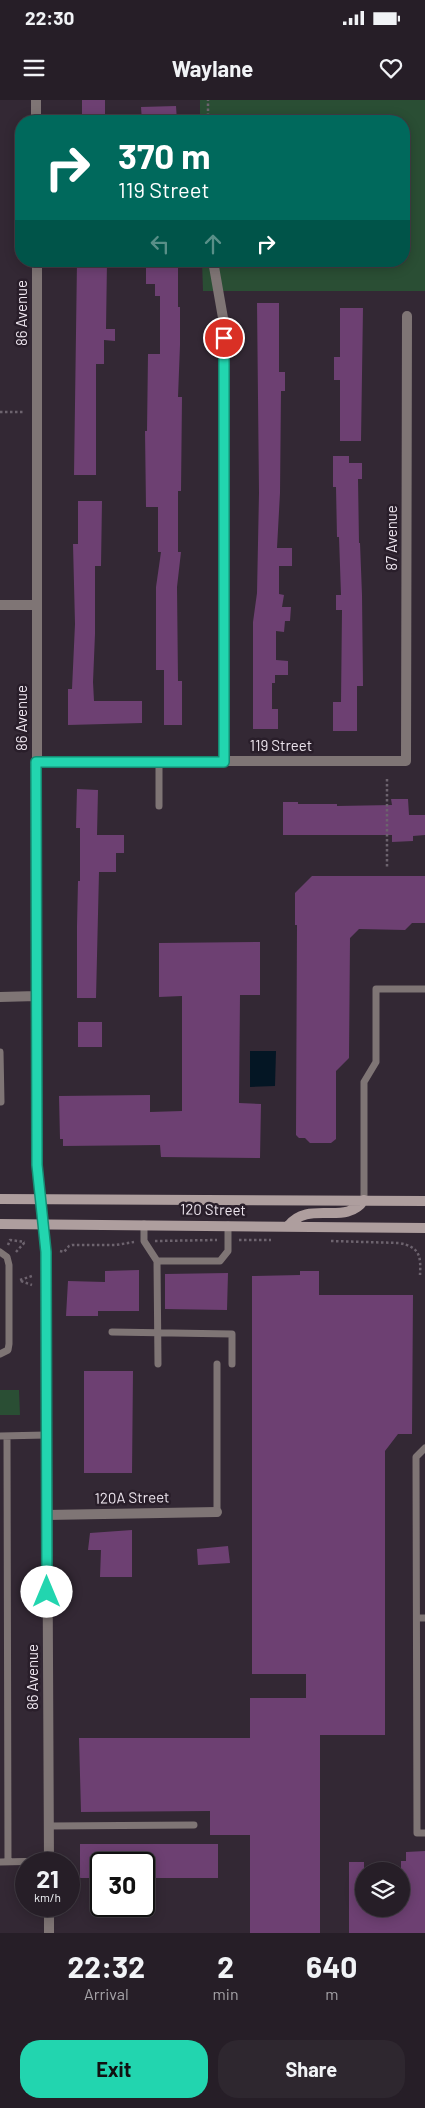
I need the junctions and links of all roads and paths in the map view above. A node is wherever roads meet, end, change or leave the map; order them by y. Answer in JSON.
{"nodes":[{"id":1,"x":36,"y":100,"type":"edge"},
{"id":2,"x":208,"y":100,"type":"edge"},
{"id":3,"x":36,"y":115,"type":"edge"},
{"id":4,"x":208,"y":115,"type":"edge"},
{"id":5,"x":36,"y":267,"type":"edge"},
{"id":6,"x":214,"y":267,"type":"edge"},
{"id":7,"x":407,"y":316,"type":"dead end"},
{"id":8,"x":0,"y":412,"type":"edge"},
{"id":9,"x":25,"y":412,"type":"dead end"},
{"id":10,"x":0,"y":605,"type":"edge"},
{"id":11,"x":37,"y":605,"type":"junction"},
{"id":12,"x":406,"y":761,"type":"joint"},
{"id":13,"x":36,"y":762,"type":"junction"},
{"id":14,"x":159,"y":762,"type":"junction"},
{"id":15,"x":224,"y":762,"type":"junction"},
{"id":16,"x":387,"y":778,"type":"dead end"},
{"id":17,"x":159,"y":806,"type":"dead end"},
{"id":18,"x":387,"y":866,"type":"dead end"},
{"id":19,"x":425,"y":989,"type":"edge"},
{"id":20,"x":37,"y":996,"type":"junction"},
{"id":21,"x":0,"y":997,"type":"edge"},
{"id":22,"x":0,"y":1052,"type":"edge"},
{"id":23,"x":1,"y":1102,"type":"dead end"},
{"id":24,"x":0,"y":1200,"type":"edge"},
{"id":25,"x":40,"y":1200,"type":"junction"},
{"id":26,"x":364,"y":1200,"type":"junction"},
{"id":27,"x":425,"y":1201,"type":"edge"},
{"id":28,"x":0,"y":1224,"type":"edge"},
{"id":29,"x":43,"y":1224,"type":"junction"},
{"id":30,"x":144,"y":1224,"type":"junction"},
{"id":31,"x":228,"y":1225,"type":"junction"},
{"id":32,"x":288,"y":1226,"type":"junction"},
{"id":33,"x":425,"y":1228,"type":"edge"},
{"id":34,"x":10,"y":1240,"type":"dead end"},
{"id":35,"x":219,"y":1240,"type":"dead end"},
{"id":36,"x":235,"y":1240,"type":"dead end"},
{"id":37,"x":278,"y":1240,"type":"dead end"},
{"id":38,"x":152,"y":1241,"type":"dead end"},
{"id":39,"x":323,"y":1241,"type":"dead end"},
{"id":40,"x":26,"y":1242,"type":"dead end"},
{"id":41,"x":135,"y":1242,"type":"dead end"},
{"id":42,"x":60,"y":1251,"type":"dead end"},
{"id":43,"x":0,"y":1252,"type":"edge"},
{"id":44,"x":157,"y":1262,"type":"junction"},
{"id":45,"x":420,"y":1276,"type":"dead end"},
{"id":46,"x":20,"y":1280,"type":"dead end"},
{"id":47,"x":32,"y":1285,"type":"dead end"},
{"id":48,"x":112,"y":1332,"type":"dead end"},
{"id":49,"x":157,"y":1333,"type":"junction"},
{"id":50,"x":0,"y":1354,"type":"edge"},
{"id":51,"x":158,"y":1364,"type":"dead end"},
{"id":52,"x":217,"y":1364,"type":"dead end"},
{"id":53,"x":232,"y":1364,"type":"dead end"},
{"id":54,"x":46,"y":1435,"type":"junction"},
{"id":55,"x":3,"y":1436,"type":"edge"},
{"id":56,"x":425,"y":1448,"type":"edge"},
{"id":57,"x":217,"y":1512,"type":"joint"},
{"id":58,"x":47,"y":1515,"type":"junction"},
{"id":59,"x":417,"y":1618,"type":"junction"},
{"id":60,"x":425,"y":1618,"type":"edge"},
{"id":61,"x":194,"y":1825,"type":"dead end"},
{"id":62,"x":48,"y":1826,"type":"junction"},
{"id":63,"x":425,"y":1833,"type":"edge"},
{"id":64,"x":49,"y":1852,"type":"edge"},
{"id":65,"x":4,"y":1862,"type":"edge"},
{"id":66,"x":49,"y":1917,"type":"edge"},
{"id":67,"x":49,"y":1933,"type":"edge"}],
"edges":[{"from":1,"to":3,"type":"street"},
{"from":2,"to":4,"type":"path"},
{"from":5,"to":11,"type":"street","name":"86 Avenue"},
{"from":6,"to":15,"type":"street"},
{"from":7,"to":12,"type":"street","name":"87 Avenue"},
{"from":8,"to":9,"type":"path"},
{"from":10,"to":11,"type":"street"},
{"from":11,"to":13,"type":"street","name":"86 Avenue"},
{"from":12,"to":15,"type":"street","name":"119 Street"},
{"from":13,"to":14,"type":"street","name":"119 Street"},
{"from":13,"to":20,"type":"street","name":"86 Avenue"},
{"from":14,"to":15,"type":"street","name":"119 Street"},
{"from":14,"to":17,"type":"lane"},
{"from":16,"to":18,"type":"path"},
{"from":19,"to":26,"type":"lane"},
{"from":20,"to":21,"type":"street"},
{"from":20,"to":25,"type":"street","name":"86 Avenue"},
{"from":22,"to":23,"type":"lane"},
{"from":24,"to":25,"type":"main road","name":"120 Street"},
{"from":25,"to":26,"type":"main road","name":"120 Street"},
{"from":25,"to":29,"type":"street","name":"86 Avenue"},
{"from":26,"to":27,"type":"main road","name":"120 Street"},
{"from":26,"to":32,"type":"main road"},
{"from":28,"to":29,"type":"main road","name":"120 Street"},
{"from":29,"to":30,"type":"main road","name":"120 Street"},
{"from":29,"to":54,"type":"street","name":"86 Avenue"},
{"from":30,"to":31,"type":"main road","name":"120 Street"},
{"from":30,"to":44,"type":"lane"},
{"from":31,"to":32,"type":"main road","name":"120 Street"},
{"from":31,"to":44,"type":"lane"},
{"from":32,"to":33,"type":"main road","name":"120 Street"},
{"from":34,"to":40,"type":"path"},
{"from":35,"to":38,"type":"path"},
{"from":36,"to":37,"type":"path"},
{"from":39,"to":45,"type":"path"},
{"from":41,"to":42,"type":"path"},
{"from":43,"to":50,"type":"lane"},
{"from":44,"to":49,"type":"lane"},
{"from":46,"to":47,"type":"path"},
{"from":48,"to":49,"type":"lane"},
{"from":49,"to":51,"type":"lane"},
{"from":49,"to":53,"type":"lane"},
{"from":52,"to":57,"type":"lane"},
{"from":54,"to":55,"type":"lane"},
{"from":54,"to":58,"type":"street","name":"86 Avenue"},
{"from":55,"to":65,"type":"lane"},
{"from":56,"to":59,"type":"lane"},
{"from":57,"to":58,"type":"street","name":"120A Street"},
{"from":58,"to":62,"type":"street","name":"86 Avenue"},
{"from":59,"to":60,"type":"lane"},
{"from":59,"to":63,"type":"lane"},
{"from":61,"to":62,"type":"lane"},
{"from":62,"to":64,"type":"street","name":"86 Avenue"},
{"from":66,"to":67,"type":"street"}]}
